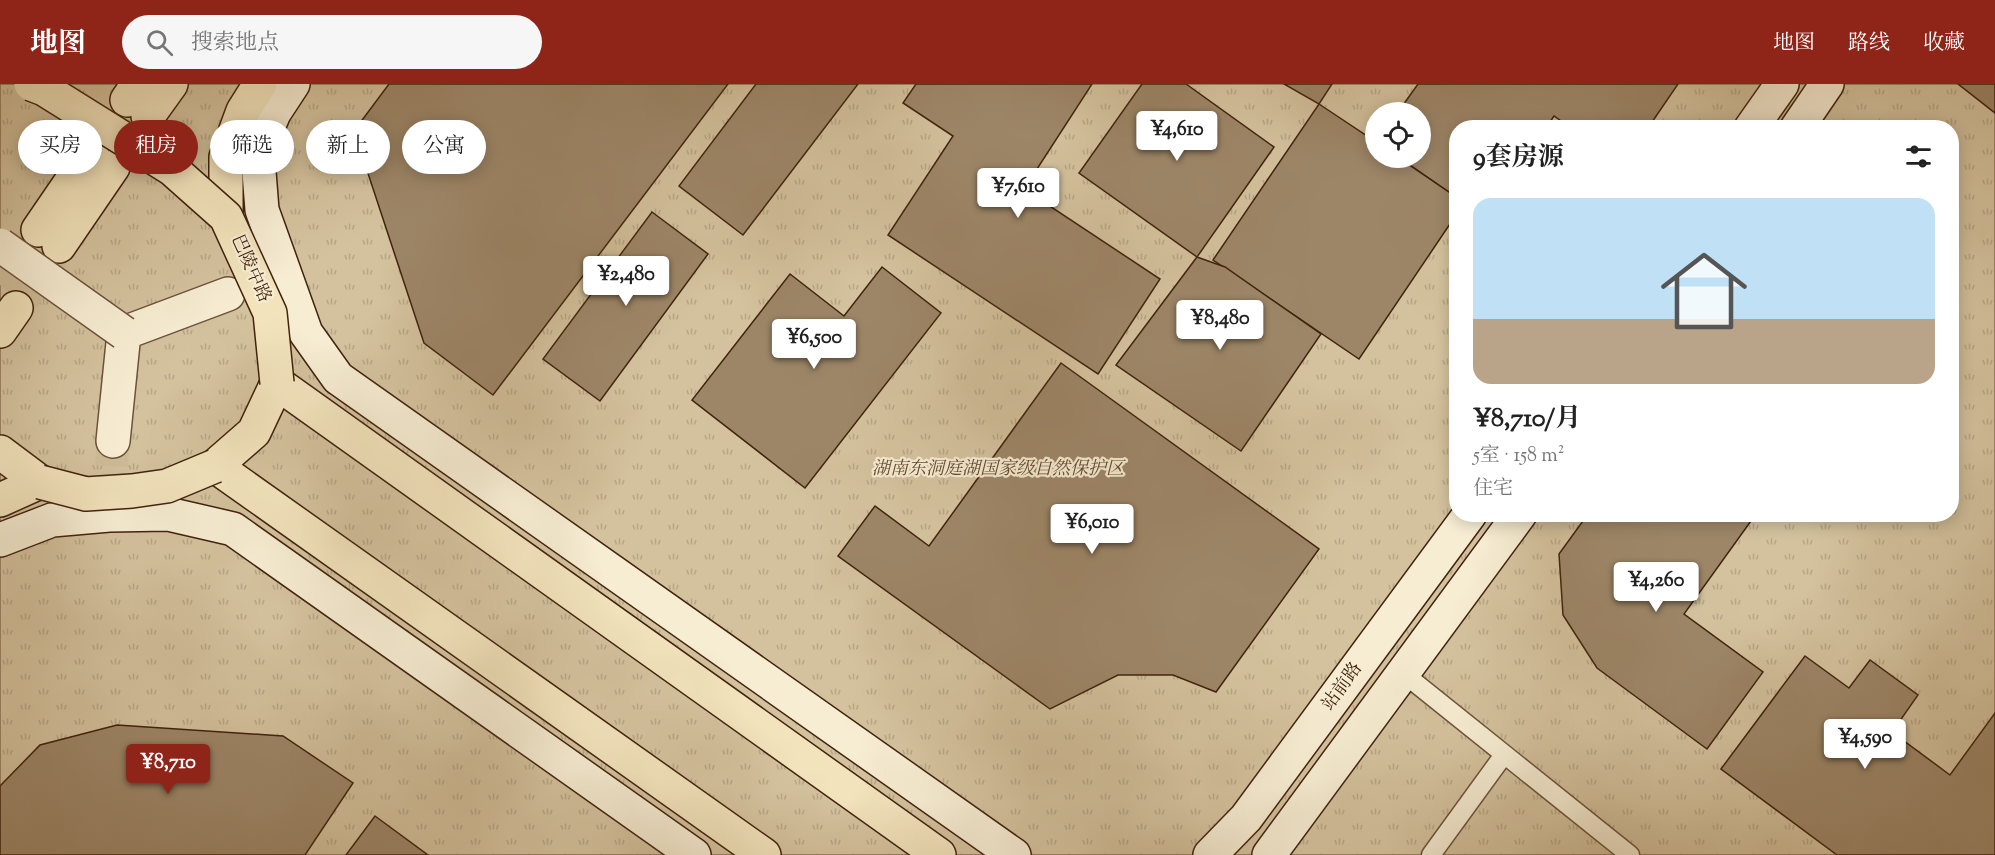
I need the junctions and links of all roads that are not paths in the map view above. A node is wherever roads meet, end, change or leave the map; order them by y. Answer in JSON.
{"nodes":[{"id":1,"x":31,"y":84,"type":"edge"},
{"id":2,"x":171,"y":84,"type":"edge"},
{"id":3,"x":260,"y":84,"type":"edge"},
{"id":4,"x":293,"y":84,"type":"edge"},
{"id":5,"x":1782,"y":84,"type":"edge"},
{"id":6,"x":1827,"y":84,"type":"edge"},
{"id":7,"x":138,"y":100,"type":"edge"},
{"id":8,"x":1757,"y":120,"type":"edge"},
{"id":9,"x":1802,"y":120,"type":"edge"},
{"id":10,"x":103,"y":159,"type":"dead end"},
{"id":11,"x":226,"y":217,"type":"junction"},
{"id":12,"x":49,"y":238,"type":"tunnel mouth"},
{"id":13,"x":0,"y":245,"type":"edge"},
{"id":14,"x":228,"y":294,"type":"dead end"},
{"id":15,"x":124,"y":333,"type":"junction"},
{"id":16,"x":277,"y":383,"type":"junction"},
{"id":17,"x":113,"y":441,"type":"tunnel mouth"},
{"id":18,"x":0,"y":453,"type":"edge"},
{"id":19,"x":215,"y":466,"type":"junction"},
{"id":20,"x":40,"y":482,"type":"junction"},
{"id":21,"x":0,"y":500,"type":"edge"},
{"id":22,"x":1464,"y":522,"type":"edge"},
{"id":23,"x":1514,"y":522,"type":"edge"},
{"id":24,"x":0,"y":540,"type":"edge"},
{"id":25,"x":1403,"y":673,"type":"junction"},
{"id":26,"x":1503,"y":756,"type":"junction"},
{"id":27,"x":694,"y":855,"type":"edge"},
{"id":28,"x":764,"y":855,"type":"edge"},
{"id":29,"x":939,"y":855,"type":"edge"},
{"id":30,"x":1014,"y":855,"type":"edge"},
{"id":31,"x":1210,"y":855,"type":"edge"},
{"id":32,"x":1269,"y":855,"type":"edge"},
{"id":33,"x":1431,"y":855,"type":"edge"},
{"id":34,"x":1630,"y":855,"type":"edge"}],
"edges":[{"from":1,"to":11,"type":"main road","bridge":true},
{"from":2,"to":7,"type":"main road"},
{"from":3,"to":11,"type":"main road","name":"巴陵中路"},
{"from":4,"to":30,"type":"street"},
{"from":5,"to":8,"type":"street"},
{"from":6,"to":9,"type":"street"},
{"from":10,"to":12,"type":"main road"},
{"from":11,"to":16,"type":"main road","name":"巴陵中路","bridge":true},
{"from":13,"to":15,"type":"street","bridge":true},
{"from":14,"to":15,"type":"street"},
{"from":15,"to":17,"type":"street"},
{"from":16,"to":19,"type":"main road"},
{"from":16,"to":29,"type":"main road"},
{"from":18,"to":20,"type":"main road"},
{"from":19,"to":20,"type":"main road","bridge":true},
{"from":19,"to":28,"type":"main road"},
{"from":20,"to":21,"type":"main road"},
{"from":22,"to":31,"type":"street","name":"站前路"},
{"from":23,"to":25,"type":"street"},
{"from":24,"to":27,"type":"street"},
{"from":25,"to":26,"type":"lane"},
{"from":25,"to":32,"type":"street"},
{"from":26,"to":33,"type":"lane"},
{"from":26,"to":34,"type":"lane"}]}
